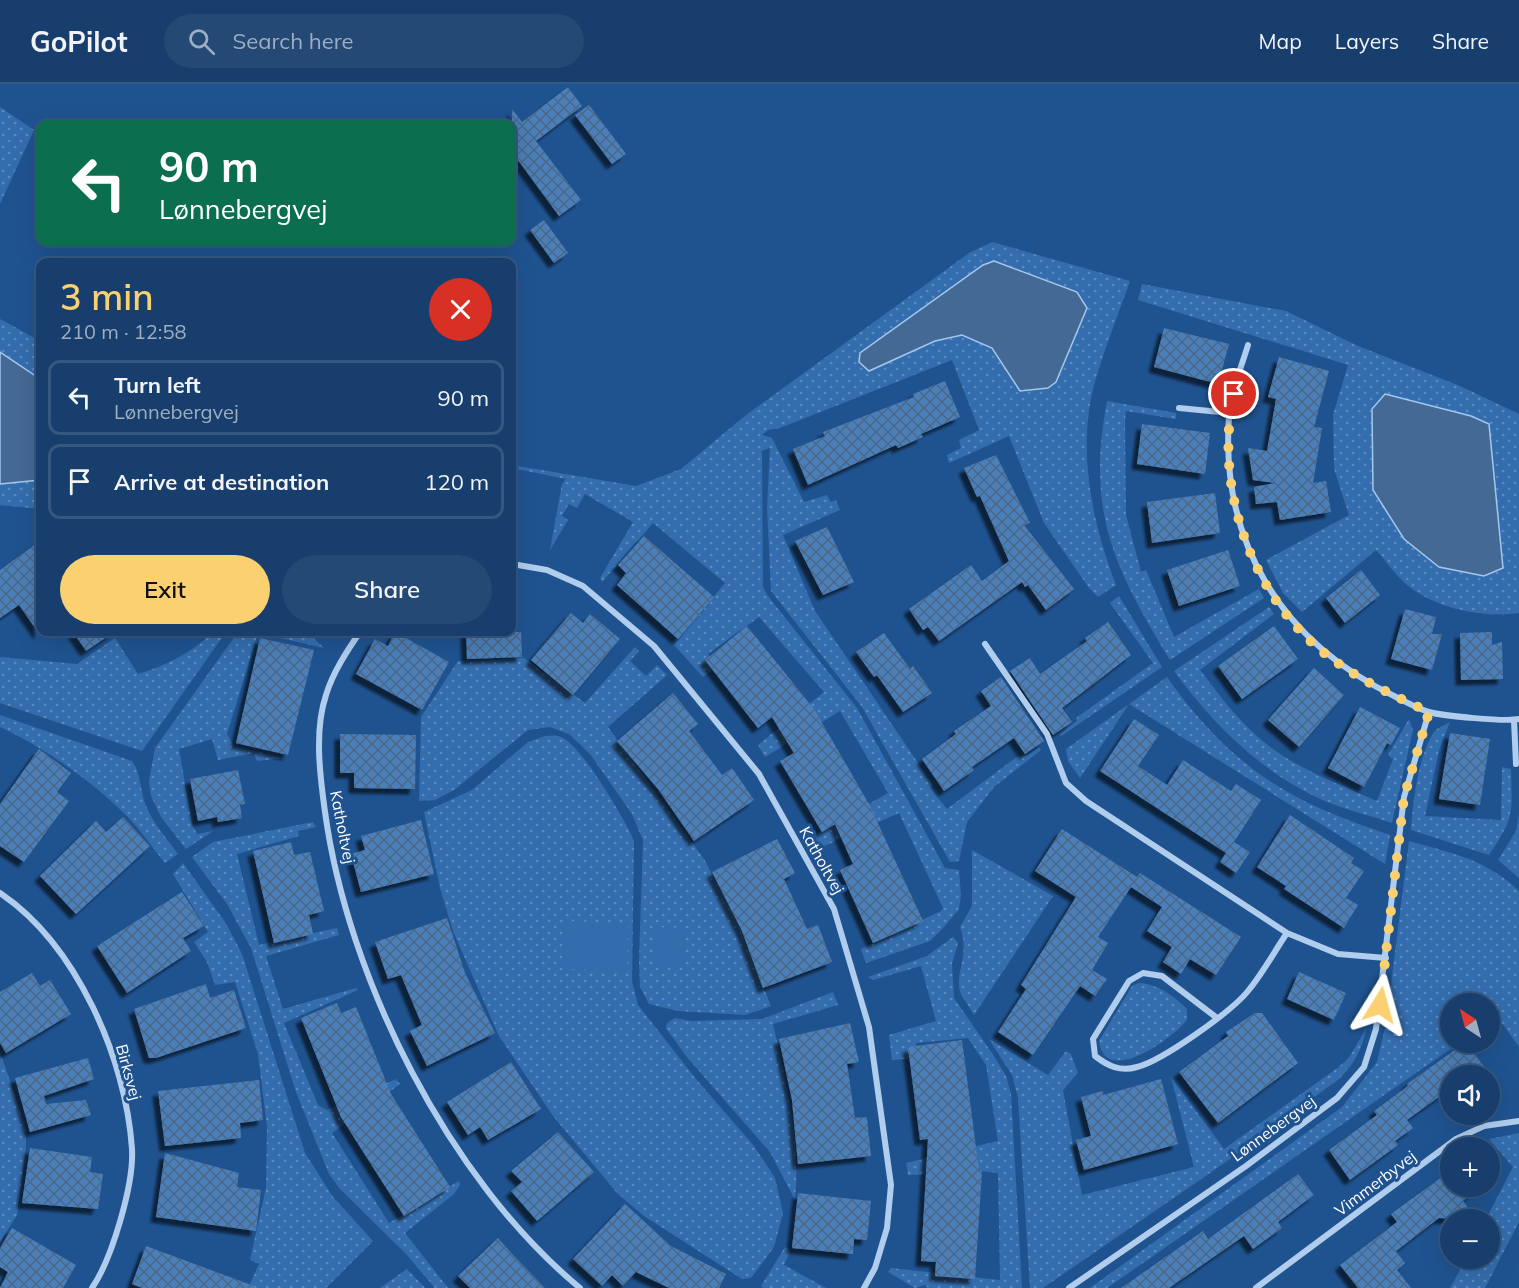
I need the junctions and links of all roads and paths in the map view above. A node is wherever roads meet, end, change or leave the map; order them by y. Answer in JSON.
{"nodes":[{"id":1,"x":1248,"y":345,"type":"dead end"},
{"id":2,"x":1179,"y":408,"type":"dead end"},
{"id":3,"x":1230,"y":413,"type":"junction"},
{"id":4,"x":516,"y":565,"type":"edge"},
{"id":5,"x":357,"y":636,"type":"edge"},
{"id":6,"x":985,"y":644,"type":"dead end"},
{"id":7,"x":1429,"y":712,"type":"junction"},
{"id":8,"x":1516,"y":719,"type":"edge"},
{"id":9,"x":1516,"y":764,"type":"dead end"},
{"id":10,"x":0,"y":893,"type":"edge"},
{"id":11,"x":1287,"y":933,"type":"junction"},
{"id":12,"x":1386,"y":958,"type":"junction"},
{"id":13,"x":1217,"y":1018,"type":"junction"},
{"id":14,"x":1519,"y":1121,"type":"edge"},
{"id":15,"x":92,"y":1288,"type":"edge"},
{"id":16,"x":580,"y":1288,"type":"edge"},
{"id":17,"x":864,"y":1288,"type":"edge"},
{"id":18,"x":1069,"y":1288,"type":"edge"},
{"id":19,"x":1256,"y":1288,"type":"edge"}],
"edges":[{"from":1,"to":3,"type":"street"},
{"from":2,"to":3,"type":"street"},
{"from":3,"to":7,"type":"street"},
{"from":4,"to":17,"type":"street","name":"Katholtvej"},
{"from":5,"to":16,"type":"street","name":"Katholtvej"},
{"from":6,"to":11,"type":"street"},
{"from":7,"to":8,"type":"street"},
{"from":7,"to":12,"type":"street","name":"Lønnebergvej"},
{"from":8,"to":9,"type":"street"},
{"from":10,"to":15,"type":"street","name":"Birksvej"},
{"from":11,"to":12,"type":"street"},
{"from":11,"to":13,"type":"street"},
{"from":12,"to":18,"type":"street","name":"Lønnebergvej"},
{"from":13,"to":13,"type":"street"},
{"from":14,"to":19,"type":"street","name":"Vimmerbyvej"}]}
